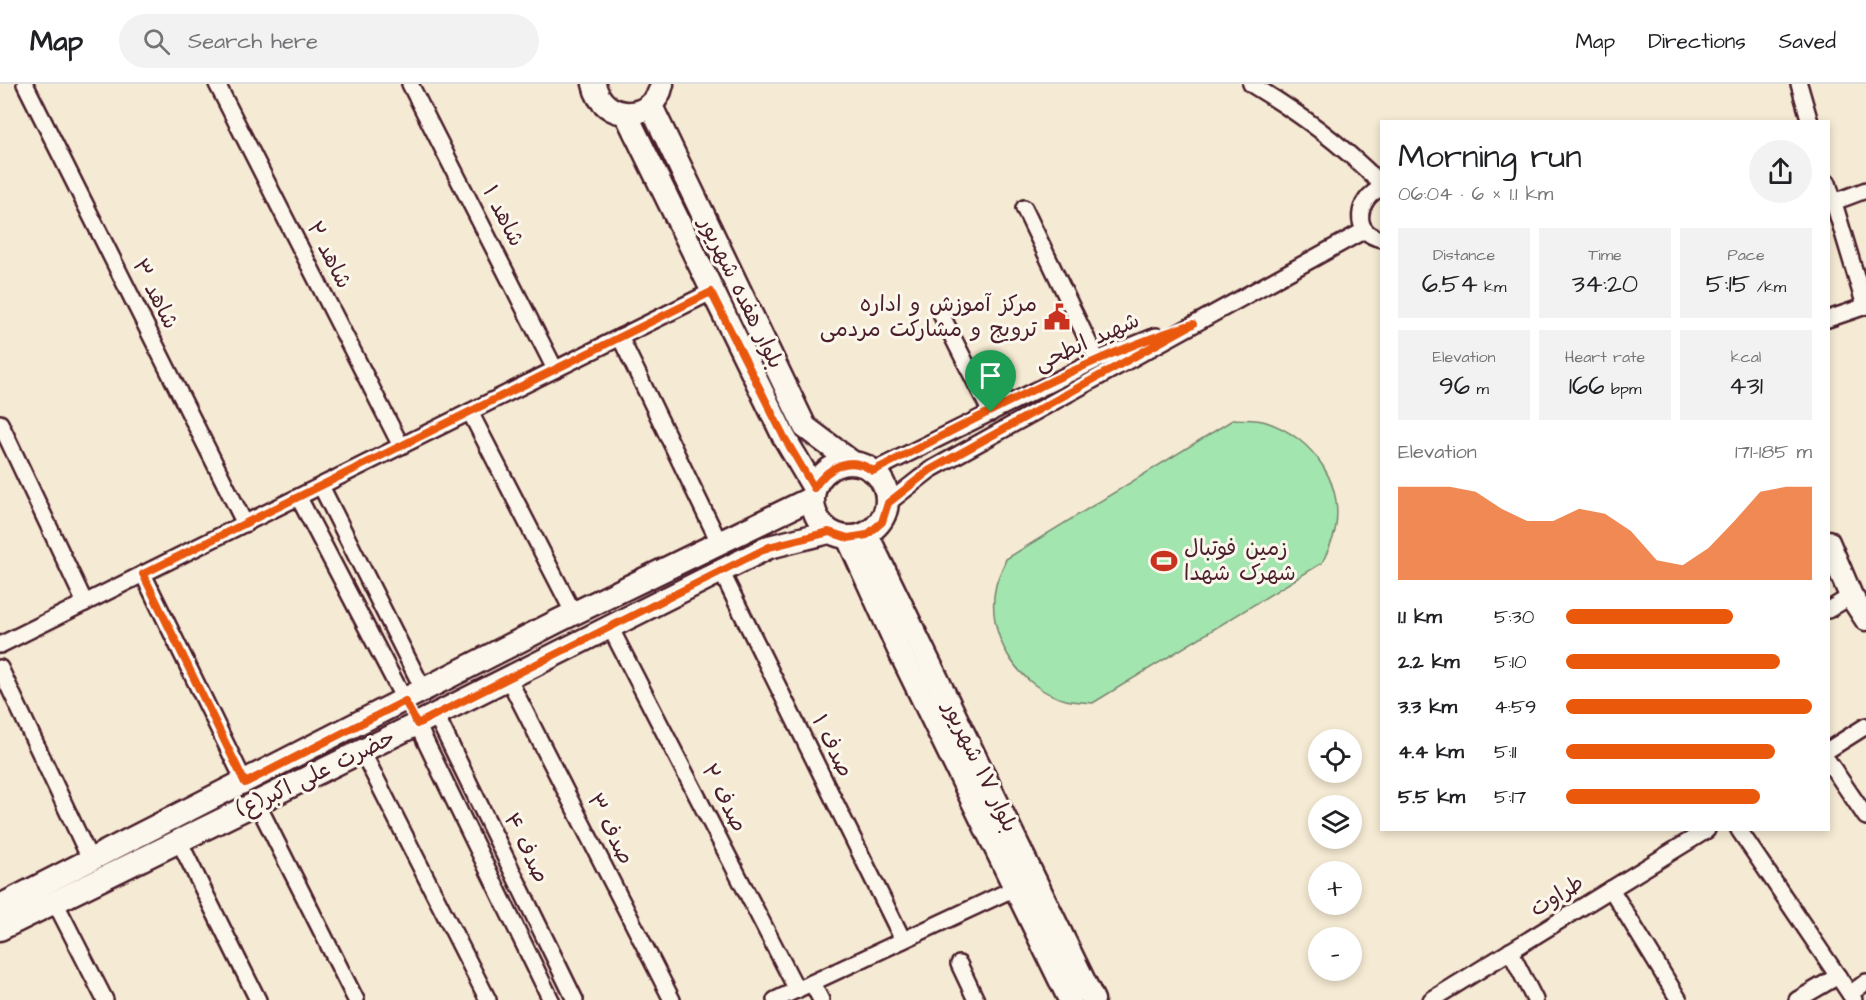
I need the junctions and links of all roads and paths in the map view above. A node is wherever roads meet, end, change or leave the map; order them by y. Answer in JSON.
{"nodes":[{"id":1,"x":25,"y":84,"type":"edge"},
{"id":2,"x":217,"y":84,"type":"edge"},
{"id":3,"x":410,"y":84,"type":"edge"},
{"id":4,"x":594,"y":84,"type":"edge"},
{"id":5,"x":663,"y":84,"type":"edge"},
{"id":6,"x":1251,"y":84,"type":"edge"},
{"id":7,"x":1799,"y":84,"type":"edge"},
{"id":8,"x":651,"y":106,"type":"junction"},
{"id":9,"x":626,"y":114,"type":"junction"},
{"id":10,"x":1809,"y":120,"type":"edge"},
{"id":11,"x":1380,"y":185,"type":"edge"},
{"id":12,"x":1380,"y":188,"type":"edge"},
{"id":13,"x":1830,"y":189,"type":"edge"},
{"id":14,"x":1866,"y":190,"type":"edge"},
{"id":15,"x":1834,"y":202,"type":"junction"},
{"id":16,"x":1024,"y":208,"type":"dead end"},
{"id":17,"x":1365,"y":230,"type":"junction"},
{"id":18,"x":1380,"y":238,"type":"edge"},
{"id":19,"x":711,"y":292,"type":"junction"},
{"id":20,"x":1865,"y":306,"type":"edge"},
{"id":21,"x":942,"y":316,"type":"dead end"},
{"id":22,"x":1830,"y":318,"type":"edge"},
{"id":23,"x":1193,"y":324,"type":"junction"},
{"id":24,"x":620,"y":337,"type":"junction"},
{"id":25,"x":1097,"y":360,"type":"junction"},
{"id":26,"x":555,"y":369,"type":"junction"},
{"id":27,"x":470,"y":412,"type":"junction"},
{"id":28,"x":991,"y":412,"type":"junction"},
{"id":29,"x":0,"y":423,"type":"edge"},
{"id":30,"x":401,"y":446,"type":"junction"},
{"id":31,"x":863,"y":467,"type":"junction"},
{"id":32,"x":321,"y":486,"type":"junction"},
{"id":33,"x":813,"y":493,"type":"junction"},
{"id":34,"x":299,"y":498,"type":"junction"},
{"id":35,"x":888,"y":503,"type":"junction"},
{"id":36,"x":245,"y":524,"type":"junction"},
{"id":37,"x":848,"y":535,"type":"junction"},
{"id":38,"x":719,"y":542,"type":"junction"},
{"id":39,"x":1830,"y":547,"type":"edge"},
{"id":40,"x":680,"y":561,"type":"junction"},
{"id":41,"x":721,"y":571,"type":"junction"},
{"id":42,"x":143,"y":574,"type":"junction"},
{"id":43,"x":693,"y":585,"type":"junction"},
{"id":44,"x":1851,"y":596,"type":"junction"},
{"id":45,"x":85,"y":603,"type":"junction"},
{"id":46,"x":1830,"y":609,"type":"edge"},
{"id":47,"x":574,"y":614,"type":"junction"},
{"id":48,"x":1866,"y":619,"type":"edge"},
{"id":49,"x":610,"y":627,"type":"junction"},
{"id":50,"x":0,"y":645,"type":"edge"},
{"id":51,"x":0,"y":668,"type":"edge"},
{"id":52,"x":508,"y":678,"type":"junction"},
{"id":53,"x":414,"y":696,"type":"junction"},
{"id":54,"x":427,"y":720,"type":"junction"},
{"id":55,"x":1866,"y":726,"type":"edge"},
{"id":56,"x":1830,"y":749,"type":"edge"},
{"id":57,"x":362,"y":751,"type":"junction"},
{"id":58,"x":1830,"y":764,"type":"edge"},
{"id":59,"x":245,"y":783,"type":"junction"},
{"id":60,"x":257,"y":803,"type":"junction"},
{"id":61,"x":1866,"y":817,"type":"edge"},
{"id":62,"x":1705,"y":831,"type":"edge"},
{"id":63,"x":1740,"y":831,"type":"edge"},
{"id":64,"x":179,"y":841,"type":"junction"},
{"id":65,"x":90,"y":861,"type":"junction"},
{"id":66,"x":1015,"y":888,"type":"junction"},
{"id":67,"x":1611,"y":889,"type":"junction"},
{"id":68,"x":55,"y":902,"type":"junction"},
{"id":69,"x":3,"y":916,"type":"edge"},
{"id":70,"x":903,"y":940,"type":"junction"},
{"id":71,"x":1510,"y":951,"type":"junction"},
{"id":72,"x":959,"y":964,"type":"dead end"},
{"id":73,"x":1838,"y":976,"type":"junction"},
{"id":74,"x":1866,"y":982,"type":"edge"},
{"id":75,"x":812,"y":983,"type":"junction"},
{"id":76,"x":797,"y":990,"type":"junction"},
{"id":77,"x":1852,"y":997,"type":"edge"},
{"id":78,"x":105,"y":1000,"type":"edge"},
{"id":79,"x":258,"y":1000,"type":"edge"},
{"id":80,"x":356,"y":1000,"type":"edge"},
{"id":81,"x":488,"y":1000,"type":"edge"},
{"id":82,"x":551,"y":1000,"type":"edge"},
{"id":83,"x":575,"y":1000,"type":"edge"},
{"id":84,"x":672,"y":1000,"type":"edge"},
{"id":85,"x":775,"y":1000,"type":"edge"},
{"id":86,"x":821,"y":1000,"type":"edge"},
{"id":87,"x":976,"y":1000,"type":"edge"},
{"id":88,"x":1070,"y":1000,"type":"edge"},
{"id":89,"x":1094,"y":1000,"type":"edge"},
{"id":90,"x":1431,"y":1000,"type":"edge"},
{"id":91,"x":1535,"y":1000,"type":"edge"},
{"id":92,"x":1679,"y":1000,"type":"edge"},
{"id":93,"x":1797,"y":1000,"type":"edge"}],
"edges":[{"from":1,"to":36,"type":"street","name":"شاهد ۳"},
{"from":2,"to":30,"type":"street","name":"شاهد ۲"},
{"from":3,"to":26,"type":"street","name":"شاهد ۱"},
{"from":4,"to":9,"type":"street"},
{"from":5,"to":8,"type":"street"},
{"from":6,"to":11,"type":"street"},
{"from":7,"to":10,"type":"street"},
{"from":8,"to":9,"type":"street"},
{"from":8,"to":31,"type":"street","name":"بلوار هفده شهریور"},
{"from":9,"to":19,"type":"street","name":"بلوار هفده شهریور"},
{"from":12,"to":17,"type":"street"},
{"from":13,"to":15,"type":"street"},
{"from":14,"to":15,"type":"street"},
{"from":15,"to":20,"type":"street"},
{"from":16,"to":25,"type":"street"},
{"from":17,"to":18,"type":"street"},
{"from":17,"to":23,"type":"street","name":"شهید ابطحی"},
{"from":19,"to":24,"type":"street"},
{"from":19,"to":33,"type":"street","name":"بلوار هفده شهریور"},
{"from":20,"to":22,"type":"street"},
{"from":21,"to":28,"type":"street"},
{"from":23,"to":25,"type":"street","name":"شهید ابطحی"},
{"from":23,"to":35,"type":"street","name":"شهید ابطحی"},
{"from":24,"to":26,"type":"street"},
{"from":24,"to":38,"type":"street"},
{"from":25,"to":28,"type":"street","name":"شهید ابطحی"},
{"from":26,"to":27,"type":"street"},
{"from":27,"to":30,"type":"street"},
{"from":27,"to":47,"type":"street"},
{"from":28,"to":31,"type":"street","name":"شهید ابطحی"},
{"from":29,"to":45,"type":"street"},
{"from":30,"to":32,"type":"street"},
{"from":31,"to":33,"type":"street"},
{"from":31,"to":35,"type":"street"},
{"from":32,"to":34,"type":"street"},
{"from":32,"to":53,"type":"street"},
{"from":33,"to":37,"type":"street"},
{"from":33,"to":38,"type":"street","name":"حضرت علی اکبر(ع)"},
{"from":34,"to":36,"type":"street"},
{"from":34,"to":53,"type":"street"},
{"from":35,"to":37,"type":"street"},
{"from":36,"to":42,"type":"street"},
{"from":37,"to":41,"type":"street","name":"حضرت علی اکبر(ع)"},
{"from":37,"to":66,"type":"street","name":"بلوار ۱۷ شهریور"},
{"from":37,"to":89,"type":"street","name":"بلوار ۱۷ شهریور"},
{"from":38,"to":40,"type":"street","name":"حضرت علی اکبر(ع)"},
{"from":39,"to":44,"type":"street"},
{"from":40,"to":43,"type":"street"},
{"from":40,"to":47,"type":"street","name":"حضرت علی اکبر(ع)"},
{"from":41,"to":43,"type":"street","name":"حضرت علی اکبر(ع)"},
{"from":41,"to":70,"type":"street","name":"صدف ۱"},
{"from":42,"to":45,"type":"street"},
{"from":42,"to":59,"type":"street"},
{"from":43,"to":49,"type":"street","name":"حضرت علی اکبر(ع)"},
{"from":44,"to":46,"type":"street"},
{"from":44,"to":48,"type":"street"},
{"from":45,"to":50,"type":"street"},
{"from":47,"to":53,"type":"street","name":"حضرت علی اکبر(ع)"},
{"from":49,"to":52,"type":"street","name":"حضرت علی اکبر(ع)"},
{"from":49,"to":76,"type":"street","name":"صدف ۲"},
{"from":51,"to":65,"type":"street"},
{"from":52,"to":54,"type":"street","name":"حضرت علی اکبر(ع)"},
{"from":52,"to":84,"type":"street","name":"صدف ۳"},
{"from":53,"to":54,"type":"street"},
{"from":53,"to":59,"type":"street","name":"حضرت علی اکبر(ع)"},
{"from":54,"to":57,"type":"street","name":"حضرت علی اکبر(ع)"},
{"from":54,"to":82,"type":"street","name":"صدف ۴"},
{"from":54,"to":83,"type":"street","name":"صدف ۴"},
{"from":55,"to":56,"type":"street"},
{"from":57,"to":60,"type":"street","name":"حضرت علی اکبر(ع)"},
{"from":57,"to":81,"type":"street"},
{"from":58,"to":61,"type":"street"},
{"from":59,"to":65,"type":"street","name":"حضرت علی اکبر(ع)"},
{"from":60,"to":64,"type":"street","name":"حضرت علی اکبر(ع)"},
{"from":60,"to":80,"type":"street"},
{"from":62,"to":67,"type":"street","name":"طراوت"},
{"from":63,"to":73,"type":"street"},
{"from":64,"to":68,"type":"street","name":"حضرت علی اکبر(ع)"},
{"from":64,"to":79,"type":"street"},
{"from":65,"to":69,"type":"street","name":"حضرت علی اکبر(ع)"},
{"from":66,"to":70,"type":"street"},
{"from":66,"to":88,"type":"street","name":"بلوار ۱۷ شهریور"},
{"from":67,"to":71,"type":"street","name":"طراوت"},
{"from":67,"to":92,"type":"street"},
{"from":68,"to":69,"type":"street","name":"حضرت علی اکبر(ع)"},
{"from":68,"to":78,"type":"street"},
{"from":70,"to":75,"type":"street"},
{"from":71,"to":90,"type":"street","name":"طراوت"},
{"from":71,"to":91,"type":"street"},
{"from":72,"to":87,"type":"street"},
{"from":73,"to":77,"type":"street"},
{"from":73,"to":93,"type":"street"},
{"from":74,"to":77,"type":"street"},
{"from":75,"to":76,"type":"street"},
{"from":75,"to":86,"type":"street"},
{"from":76,"to":85,"type":"street"}]}
